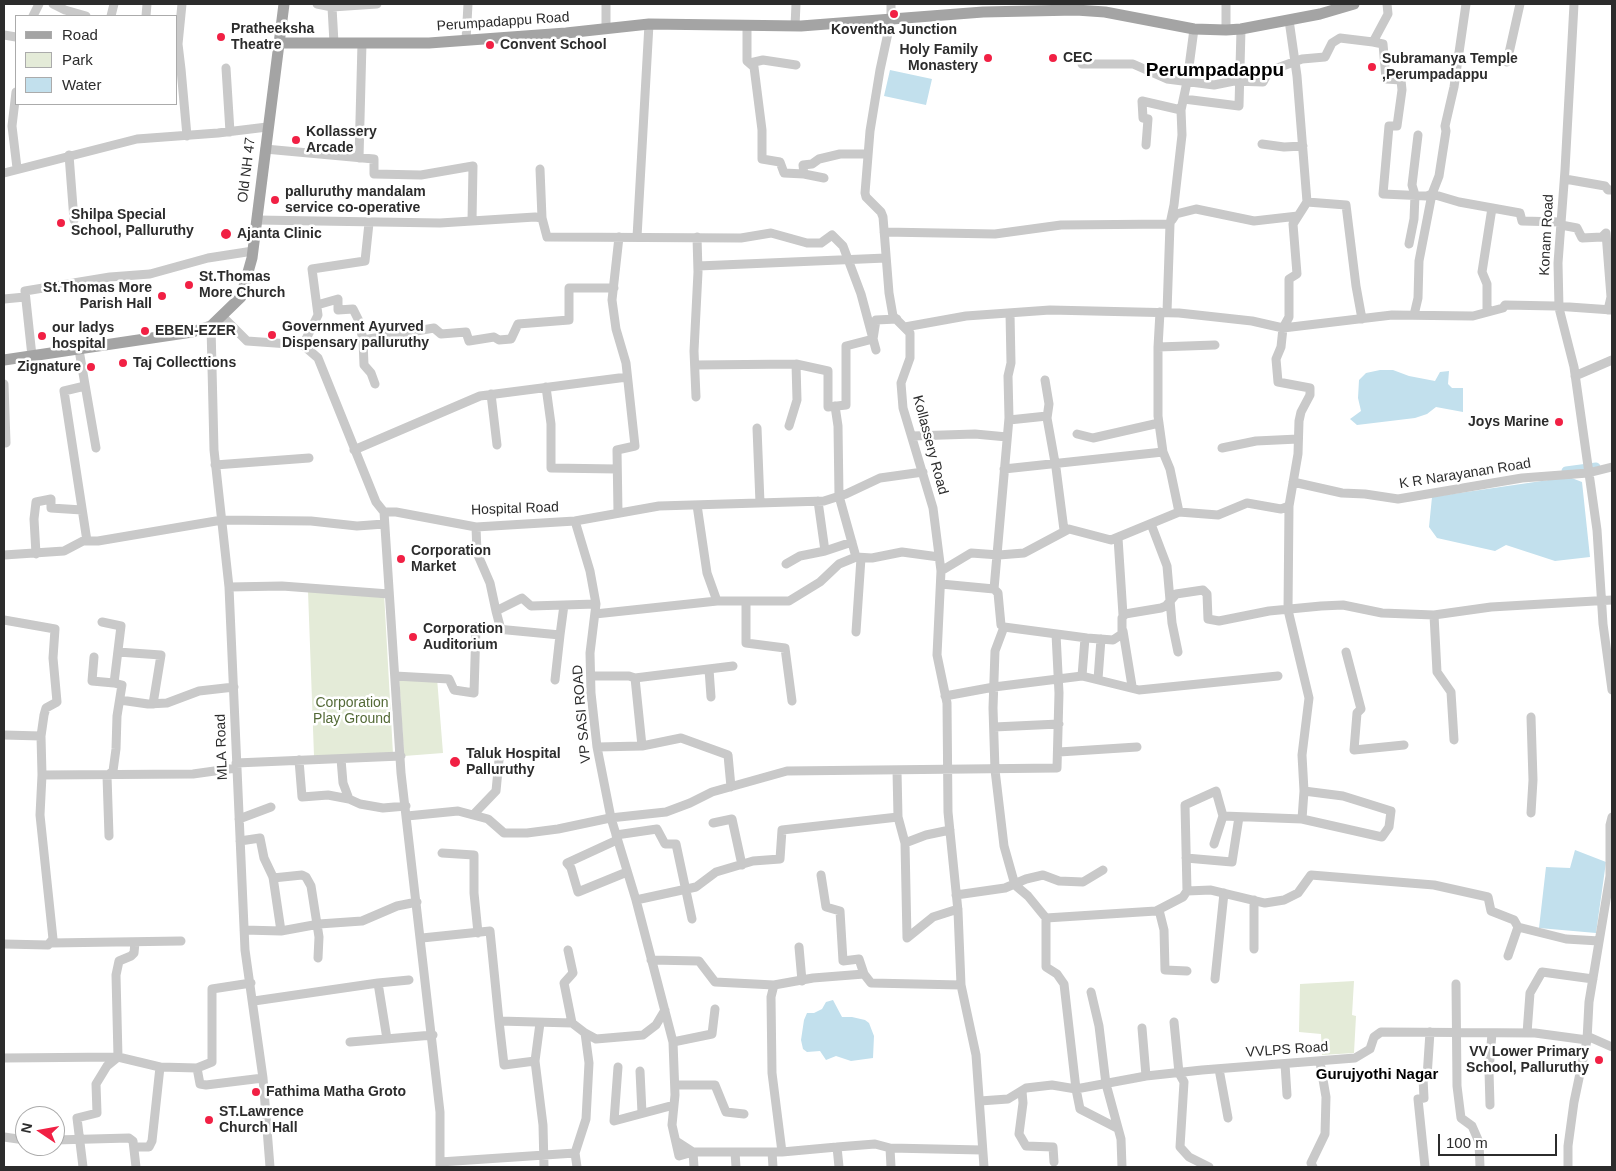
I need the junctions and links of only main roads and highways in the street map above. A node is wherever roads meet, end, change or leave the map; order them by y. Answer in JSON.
{"nodes":[{"id":1,"x":284,"y":4,"type":"edge"},
{"id":2,"x":1354,"y":4,"type":"edge"},
{"id":3,"x":973,"y":8,"type":"edge"},
{"id":4,"x":1029,"y":8,"type":"edge"},
{"id":5,"x":278,"y":43,"type":"junction"},
{"id":6,"x":4,"y":360,"type":"edge"}],
"edges":[{"from":1,"to":5,"type":"main road","name":"Old NH 47"},
{"from":2,"to":4,"type":"main road","name":"Perumpadappu Road"},
{"from":3,"to":4,"type":"main road","name":"Perumpadappu Road"},
{"from":3,"to":5,"type":"main road","name":"Perumpadappu Road"},
{"from":5,"to":6,"type":"main road","name":"Old NH 47"}]}
